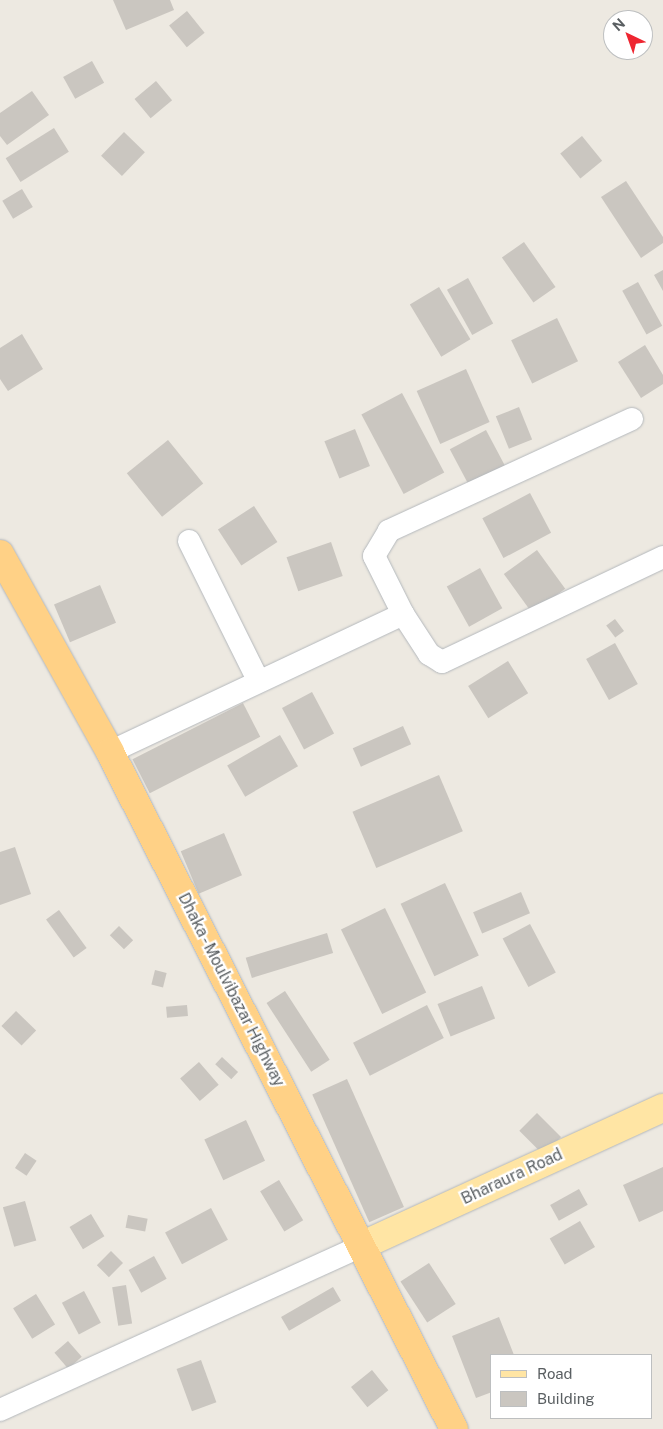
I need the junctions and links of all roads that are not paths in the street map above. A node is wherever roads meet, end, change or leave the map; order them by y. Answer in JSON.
{"nodes":[{"id":1,"x":632,"y":418,"type":"dead end"},
{"id":2,"x":189,"y":541,"type":"dead end"},
{"id":3,"x":0,"y":554,"type":"edge"},
{"id":4,"x":663,"y":557,"type":"edge"},
{"id":5,"x":403,"y":614,"type":"junction"},
{"id":6,"x":258,"y":680,"type":"junction"},
{"id":7,"x":110,"y":752,"type":"junction"},
{"id":8,"x":663,"y":1108,"type":"edge"},
{"id":9,"x":361,"y":1246,"type":"junction"},
{"id":10,"x":0,"y":1410,"type":"edge"},
{"id":11,"x":454,"y":1429,"type":"edge"}],
"edges":[{"from":1,"to":5,"type":"street"},
{"from":2,"to":6,"type":"street"},
{"from":3,"to":7,"type":"highway","name":"Dhaka - Moulvibazar Highway"},
{"from":4,"to":5,"type":"street"},
{"from":5,"to":6,"type":"street"},
{"from":6,"to":7,"type":"street"},
{"from":7,"to":9,"type":"highway","name":"Dhaka - Moulvibazar Highway"},
{"from":8,"to":9,"type":"main road","name":"Bharaura Road"},
{"from":9,"to":10,"type":"street"},
{"from":9,"to":11,"type":"highway","name":"Dhaka - Moulvibazar Highway"}]}
